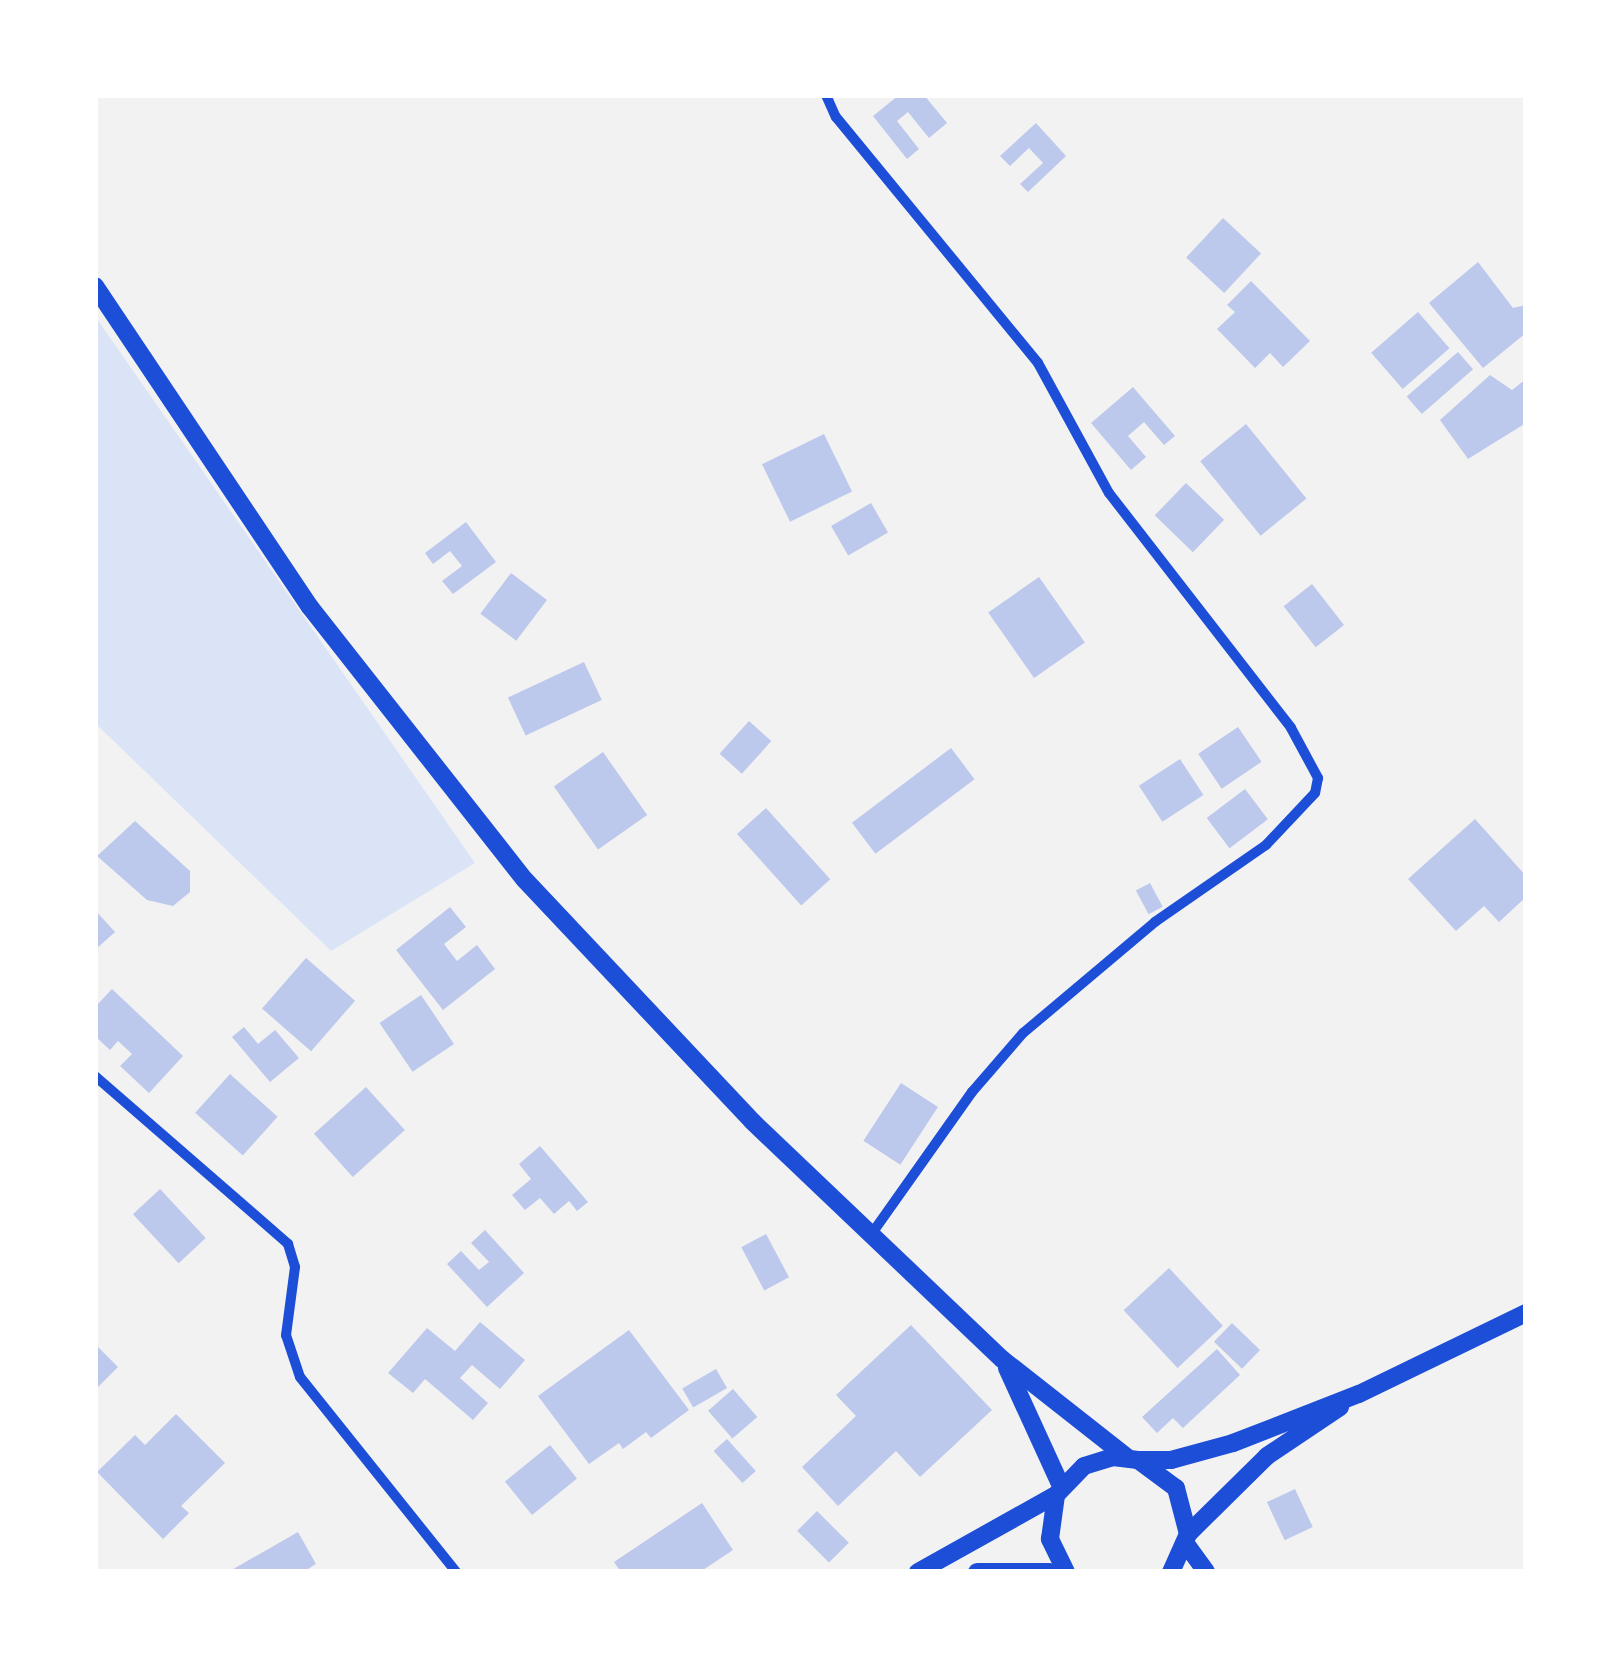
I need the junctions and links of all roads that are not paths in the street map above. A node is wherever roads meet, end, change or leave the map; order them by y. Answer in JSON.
{"nodes":[{"id":1,"x":826,"y":95,"type":"edge"},
{"id":2,"x":95,"y":286,"type":"edge"},
{"id":3,"x":95,"y":1076,"type":"edge"},
{"id":4,"x":873,"y":1232,"type":"junction"},
{"id":5,"x":1526,"y":1313,"type":"edge"},
{"id":6,"x":1002,"y":1359,"type":"junction"},
{"id":7,"x":1359,"y":1394,"type":"junction"},
{"id":8,"x":1133,"y":1459,"type":"junction"},
{"id":9,"x":1059,"y":1491,"type":"junction"},
{"id":10,"x":1185,"y":1551,"type":"edge"},
{"id":11,"x":456,"y":1572,"type":"edge"},
{"id":12,"x":918,"y":1572,"type":"edge"},
{"id":13,"x":977,"y":1572,"type":"edge"},
{"id":14,"x":1050,"y":1572,"type":"edge"},
{"id":15,"x":1066,"y":1572,"type":"edge"},
{"id":16,"x":1171,"y":1572,"type":"edge"},
{"id":17,"x":1206,"y":1572,"type":"edge"}],
"edges":[{"from":1,"to":4,"type":"street"},
{"from":2,"to":4,"type":"street"},
{"from":3,"to":11,"type":"street"},
{"from":4,"to":6,"type":"street"},
{"from":5,"to":7,"type":"street"},
{"from":6,"to":8,"type":"street"},
{"from":6,"to":9,"type":"street"},
{"from":7,"to":8,"type":"street"},
{"from":7,"to":10,"type":"street"},
{"from":8,"to":9,"type":"street"},
{"from":8,"to":10,"type":"street"},
{"from":9,"to":12,"type":"street"},
{"from":9,"to":15,"type":"street"},
{"from":10,"to":16,"type":"street"},
{"from":10,"to":17,"type":"street"},
{"from":13,"to":14,"type":"street"}]}
